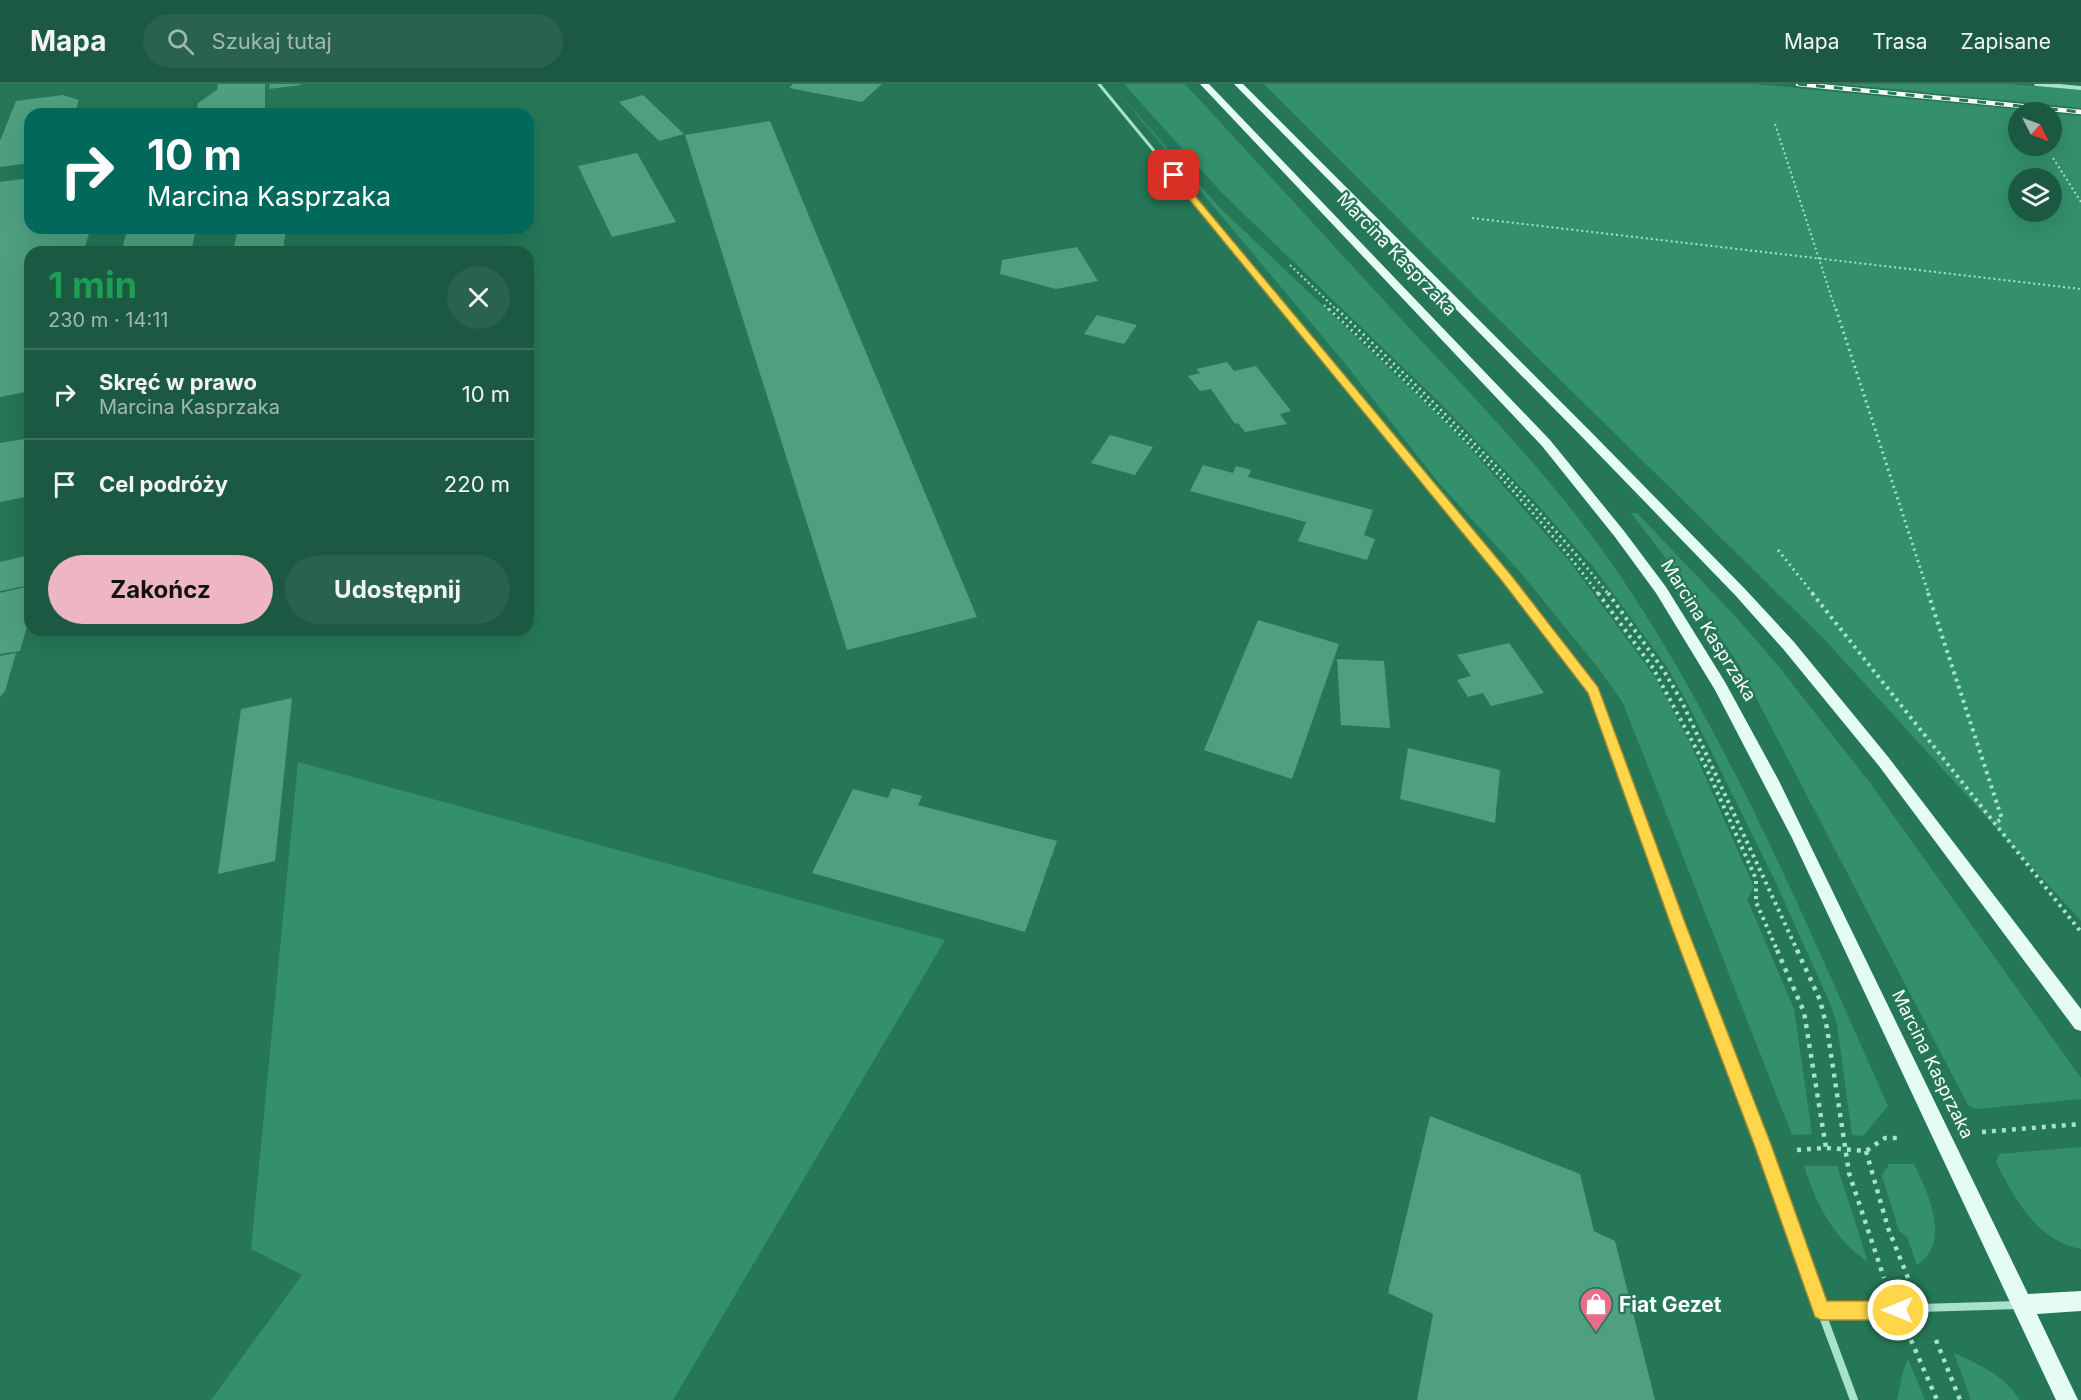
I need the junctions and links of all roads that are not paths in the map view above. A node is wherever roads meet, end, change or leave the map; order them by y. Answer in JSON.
{"nodes":[{"id":1,"x":1099,"y":84,"type":"edge"},
{"id":2,"x":1204,"y":84,"type":"edge"},
{"id":3,"x":1238,"y":84,"type":"edge"},
{"id":4,"x":2036,"y":84,"type":"edge"},
{"id":5,"x":2081,"y":88,"type":"edge"},
{"id":6,"x":2081,"y":1023,"type":"edge"},
{"id":7,"x":2081,"y":1301,"type":"edge"},
{"id":8,"x":2022,"y":1305,"type":"junction"},
{"id":9,"x":1821,"y":1311,"type":"junction"},
{"id":10,"x":1854,"y":1400,"type":"edge"},
{"id":11,"x":2067,"y":1400,"type":"edge"}],
"edges":[{"from":1,"to":9,"type":"lane"},
{"from":2,"to":8,"type":"main road","name":"Marcina Kasprzaka"},
{"from":3,"to":6,"type":"main road","name":"Marcina Kasprzaka"},
{"from":4,"to":5,"type":"street"},
{"from":7,"to":8,"type":"main road"},
{"from":8,"to":9,"type":"street"},
{"from":8,"to":11,"type":"main road","name":"Marcina Kasprzaka"},
{"from":9,"to":10,"type":"street"}]}
